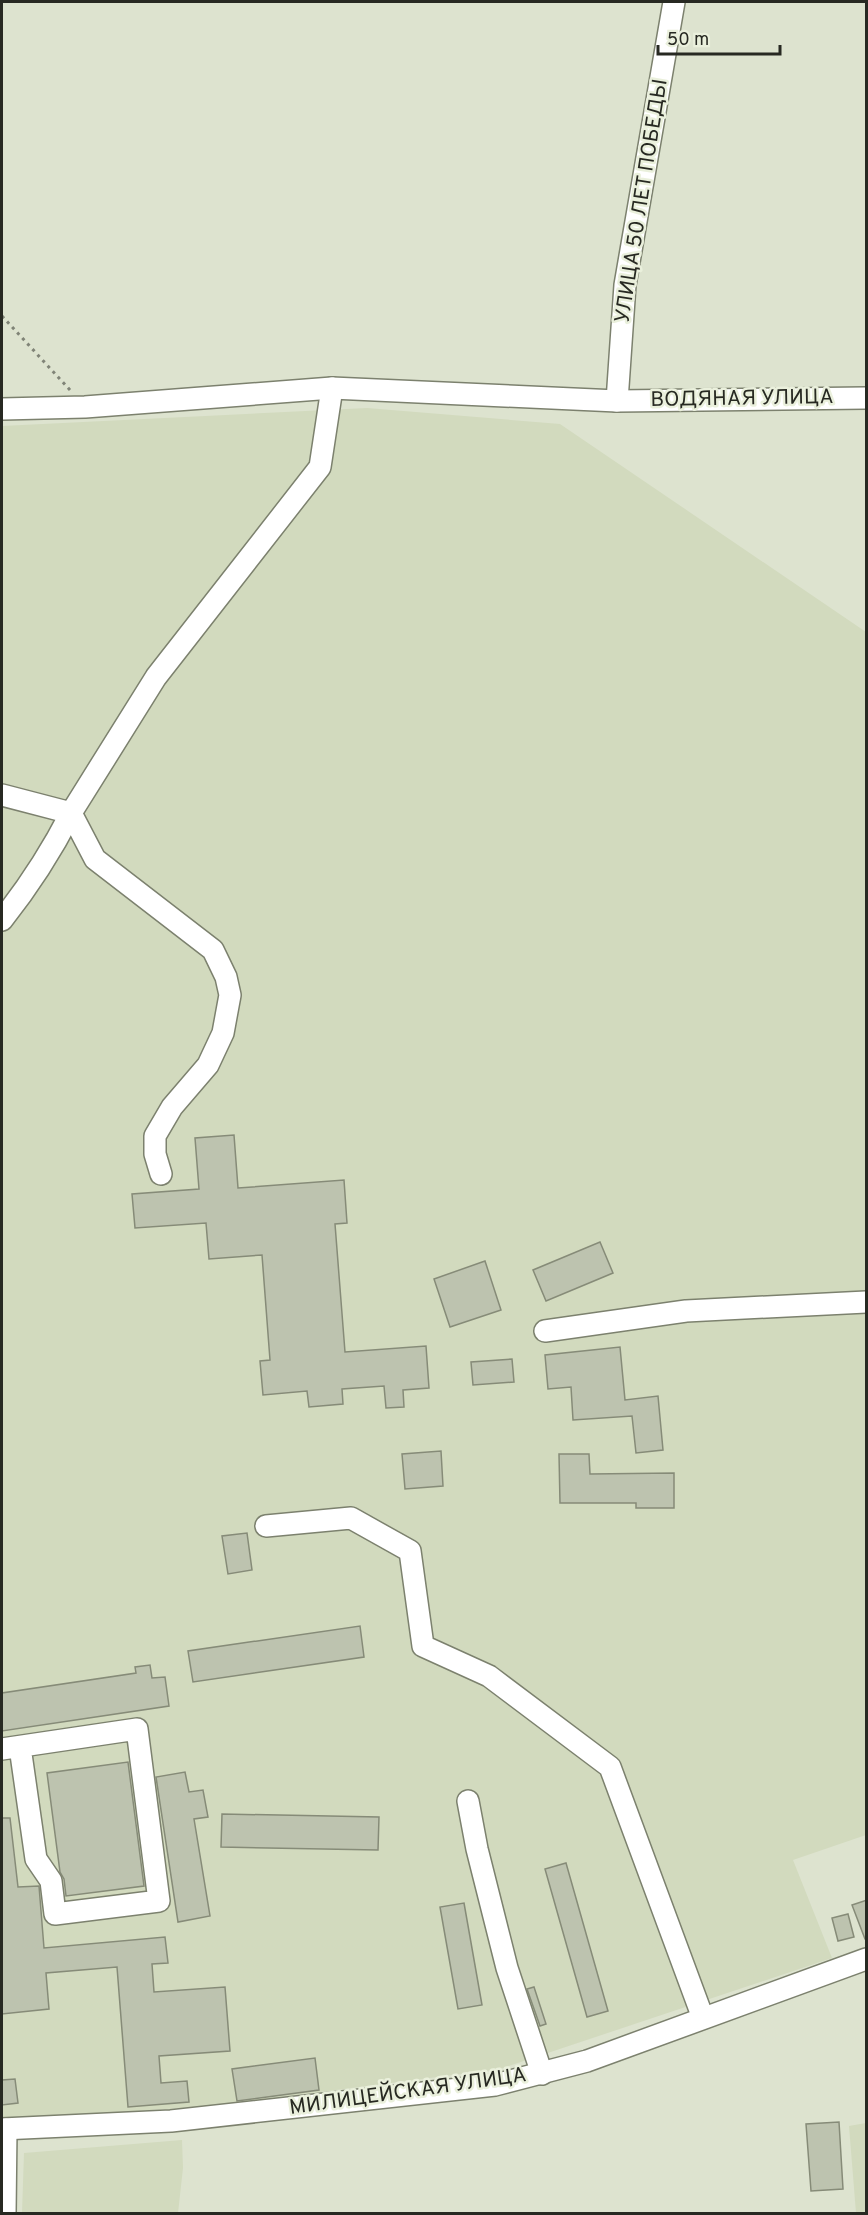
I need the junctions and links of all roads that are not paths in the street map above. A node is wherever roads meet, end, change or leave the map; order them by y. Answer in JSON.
{"nodes":[{"id":1,"x":674,"y":2,"type":"edge"},
{"id":2,"x":332,"y":388,"type":"junction"},
{"id":3,"x":867,"y":398,"type":"edge"},
{"id":4,"x":617,"y":401,"type":"junction"},
{"id":5,"x":2,"y":409,"type":"edge"},
{"id":6,"x":2,"y":795,"type":"edge"},
{"id":7,"x":71,"y":813,"type":"junction"},
{"id":8,"x":2,"y":920,"type":"edge"},
{"id":9,"x":161,"y":1174,"type":"dead end"},
{"id":10,"x":867,"y":1302,"type":"edge"},
{"id":11,"x":545,"y":1331,"type":"dead end"},
{"id":12,"x":266,"y":1526,"type":"dead end"},
{"id":13,"x":11,"y":1748,"type":"edge"},
{"id":14,"x":468,"y":1801,"type":"dead end"},
{"id":15,"x":867,"y":1959,"type":"edge"},
{"id":16,"x":703,"y":2018,"type":"junction"},
{"id":17,"x":542,"y":2074,"type":"junction"},
{"id":18,"x":4,"y":2129,"type":"edge"},
{"id":19,"x":5,"y":2214,"type":"edge"}],
"edges":[{"from":1,"to":4,"type":"street","name":"УЛИЦА 50 ЛЕТ ПОБЕДЫ"},
{"from":2,"to":4,"type":"street","name":"ВОДЯНАЯ УЛИЦА"},
{"from":2,"to":5,"type":"street","name":"ВОДЯНАЯ УЛИЦА"},
{"from":2,"to":7,"type":"street"},
{"from":3,"to":4,"type":"street","name":"ВОДЯНАЯ УЛИЦА"},
{"from":6,"to":7,"type":"street"},
{"from":7,"to":8,"type":"street"},
{"from":7,"to":9,"type":"street"},
{"from":10,"to":11,"type":"street"},
{"from":12,"to":16,"type":"street"},
{"from":13,"to":13,"type":"street"},
{"from":14,"to":17,"type":"street"},
{"from":15,"to":16,"type":"street","name":"МИЛИЦЕЙСКАЯ УЛИЦА"},
{"from":16,"to":17,"type":"street","name":"МИЛИЦЕЙСКАЯ УЛИЦА"},
{"from":17,"to":18,"type":"street","name":"МИЛИЦЕЙСКАЯ УЛИЦА"},
{"from":18,"to":19,"type":"street"}]}
